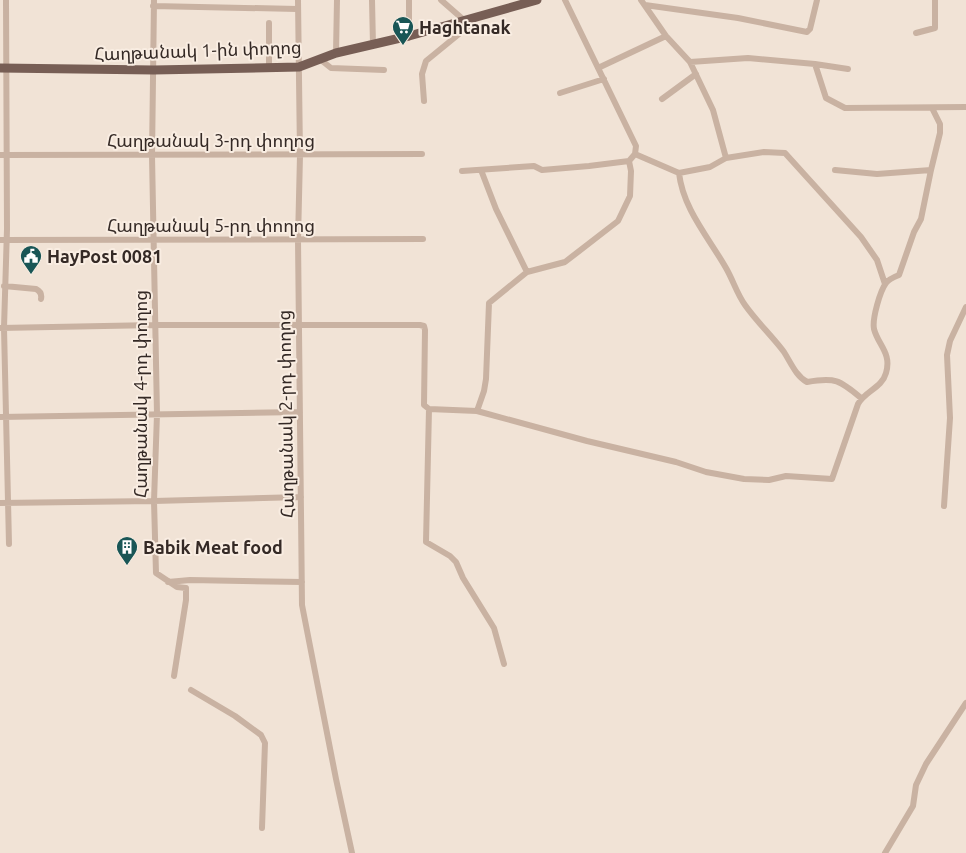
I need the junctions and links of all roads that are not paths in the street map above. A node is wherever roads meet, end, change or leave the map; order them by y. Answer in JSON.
{"nodes":[{"id":1,"x":6,"y":0,"type":"edge"},
{"id":2,"x":298,"y":0,"type":"edge"},
{"id":3,"x":336,"y":0,"type":"edge"},
{"id":4,"x":372,"y":0,"type":"edge"},
{"id":5,"x":408,"y":0,"type":"edge"},
{"id":6,"x":441,"y":0,"type":"edge"},
{"id":7,"x":537,"y":0,"type":"edge"},
{"id":8,"x":565,"y":0,"type":"edge"},
{"id":9,"x":817,"y":0,"type":"edge"},
{"id":10,"x":935,"y":0,"type":"edge"},
{"id":11,"x":154,"y":3,"type":"edge"},
{"id":12,"x":643,"y":3,"type":"edge"},
{"id":13,"x":298,"y":9,"type":"junction"},
{"id":14,"x":475,"y":18,"type":"junction"},
{"id":15,"x":465,"y":21,"type":"junction"},
{"id":16,"x":269,"y":23,"type":"dead end"},
{"id":17,"x":916,"y":34,"type":"dead end"},
{"id":18,"x":409,"y":36,"type":"junction"},
{"id":19,"x":666,"y":36,"type":"junction"},
{"id":20,"x":373,"y":45,"type":"junction"},
{"id":21,"x":336,"y":53,"type":"junction"},
{"id":22,"x":321,"y":60,"type":"junction"},
{"id":23,"x":690,"y":62,"type":"junction"},
{"id":24,"x":815,"y":64,"type":"junction"},
{"id":25,"x":269,"y":67,"type":"junction"},
{"id":26,"x":299,"y":67,"type":"junction"},
{"id":27,"x":3,"y":68,"type":"edge"},
{"id":28,"x":598,"y":68,"type":"junction"},
{"id":29,"x":848,"y":69,"type":"dead end"},
{"id":30,"x":154,"y":70,"type":"junction"},
{"id":31,"x":384,"y":70,"type":"dead end"},
{"id":32,"x":696,"y":74,"type":"junction"},
{"id":33,"x":604,"y":79,"type":"junction"},
{"id":34,"x":560,"y":93,"type":"dead end"},
{"id":35,"x":662,"y":99,"type":"dead end"},
{"id":36,"x":424,"y":101,"type":"dead end"},
{"id":37,"x":966,"y":107,"type":"edge"},
{"id":38,"x":932,"y":108,"type":"junction"},
{"id":39,"x":422,"y":154,"type":"dead end"},
{"id":40,"x":635,"y":154,"type":"junction"},
{"id":41,"x":3,"y":155,"type":"edge"},
{"id":42,"x":300,"y":155,"type":"junction"},
{"id":43,"x":152,"y":156,"type":"junction"},
{"id":44,"x":726,"y":158,"type":"junction"},
{"id":45,"x":629,"y":161,"type":"junction"},
{"id":46,"x":481,"y":170,"type":"junction"},
{"id":47,"x":835,"y":170,"type":"dead end"},
{"id":48,"x":930,"y":170,"type":"junction"},
{"id":49,"x":462,"y":171,"type":"dead end"},
{"id":50,"x":680,"y":173,"type":"junction"},
{"id":51,"x":423,"y":239,"type":"dead end"},
{"id":52,"x":3,"y":240,"type":"edge"},
{"id":53,"x":154,"y":240,"type":"junction"},
{"id":54,"x":298,"y":240,"type":"junction"},
{"id":55,"x":527,"y":272,"type":"junction"},
{"id":56,"x":885,"y":284,"type":"junction"},
{"id":57,"x":4,"y":286,"type":"junction"},
{"id":58,"x":41,"y":299,"type":"dead end"},
{"id":59,"x":966,"y":307,"type":"edge"},
{"id":60,"x":156,"y":325,"type":"junction"},
{"id":61,"x":300,"y":325,"type":"junction"},
{"id":62,"x":2,"y":328,"type":"edge"},
{"id":63,"x":861,"y":398,"type":"junction"},
{"id":64,"x":427,"y":407,"type":"junction"},
{"id":65,"x":477,"y":411,"type":"junction"},
{"id":66,"x":300,"y":412,"type":"junction"},
{"id":67,"x":157,"y":414,"type":"junction"},
{"id":68,"x":3,"y":417,"type":"edge"},
{"id":69,"x":301,"y":497,"type":"junction"},
{"id":70,"x":154,"y":501,"type":"junction"},
{"id":71,"x":0,"y":503,"type":"edge"},
{"id":72,"x":8,"y":503,"type":"junction"},
{"id":73,"x":944,"y":506,"type":"dead end"},
{"id":74,"x":9,"y":544,"type":"dead end"},
{"id":75,"x":168,"y":582,"type":"junction"},
{"id":76,"x":302,"y":582,"type":"junction"},
{"id":77,"x":504,"y":664,"type":"dead end"},
{"id":78,"x":174,"y":676,"type":"dead end"},
{"id":79,"x":191,"y":690,"type":"dead end"},
{"id":80,"x":966,"y":703,"type":"edge"},
{"id":81,"x":262,"y":828,"type":"dead end"},
{"id":82,"x":352,"y":853,"type":"edge"},
{"id":83,"x":885,"y":853,"type":"edge"}],
"edges":[{"from":1,"to":27,"type":"street"},
{"from":2,"to":13,"type":"street","name":"Հաղթանակ 2-րդ փողոց"},
{"from":3,"to":21,"type":"street"},
{"from":4,"to":20,"type":"street"},
{"from":5,"to":18,"type":"street"},
{"from":6,"to":15,"type":"street"},
{"from":7,"to":14,"type":"main road","name":"Հաղթանակ 1-ին փողոց"},
{"from":8,"to":28,"type":"street"},
{"from":9,"to":12,"type":"street"},
{"from":10,"to":17,"type":"street"},
{"from":11,"to":13,"type":"street"},
{"from":11,"to":30,"type":"street","name":"Հաղթանակ 4-րդ փողոց"},
{"from":12,"to":19,"type":"street"},
{"from":13,"to":26,"type":"street","name":"Հաղթանակ 2-րդ փողոց"},
{"from":14,"to":15,"type":"main road","name":"Հաղթանակ 1-ին փողոց"},
{"from":14,"to":36,"type":"street"},
{"from":15,"to":18,"type":"main road","name":"Հաղթանակ 1-ին փողոց"},
{"from":16,"to":25,"type":"street"},
{"from":18,"to":20,"type":"main road","name":"Հաղթանակ 1-ին փողոց"},
{"from":19,"to":23,"type":"street"},
{"from":19,"to":28,"type":"street"},
{"from":20,"to":21,"type":"main road","name":"Հաղթանակ 1-ին փողոց"},
{"from":21,"to":22,"type":"main road","name":"Հաղթանակ 1-ին փողոց"},
{"from":22,"to":26,"type":"main road","name":"Հաղթանակ 1-ին փողոց"},
{"from":22,"to":31,"type":"street"},
{"from":23,"to":24,"type":"street"},
{"from":23,"to":32,"type":"street"},
{"from":24,"to":29,"type":"street"},
{"from":24,"to":38,"type":"street"},
{"from":25,"to":26,"type":"main road","name":"Հաղթանակ 1-ին փողոց"},
{"from":25,"to":30,"type":"main road","name":"Հաղթանակ 1-ին փողոց"},
{"from":26,"to":42,"type":"street","name":"Հաղթանակ 2-րդ փողոց"},
{"from":27,"to":30,"type":"main road","name":"Հաղթանակ 1-ին փողոց"},
{"from":27,"to":41,"type":"street"},
{"from":28,"to":33,"type":"street"},
{"from":30,"to":43,"type":"street","name":"Հաղթանակ 4-րդ փողոց"},
{"from":32,"to":35,"type":"street"},
{"from":32,"to":44,"type":"street"},
{"from":33,"to":34,"type":"street"},
{"from":33,"to":40,"type":"street"},
{"from":37,"to":38,"type":"street"},
{"from":38,"to":48,"type":"street"},
{"from":39,"to":42,"type":"street","name":"Հաղթանակ 3-րդ փողոց"},
{"from":40,"to":45,"type":"street"},
{"from":40,"to":50,"type":"street"},
{"from":41,"to":43,"type":"street","name":"Հաղթանակ 3-րդ փողոց"},
{"from":41,"to":52,"type":"street"},
{"from":42,"to":43,"type":"street","name":"Հաղթանակ 3-րդ փողոց"},
{"from":42,"to":54,"type":"street","name":"Հաղթանակ 2-րդ փողոց"},
{"from":43,"to":53,"type":"street","name":"Հաղթանակ 4-րդ փողոց"},
{"from":44,"to":50,"type":"street"},
{"from":44,"to":56,"type":"street"},
{"from":45,"to":46,"type":"street"},
{"from":45,"to":55,"type":"street"},
{"from":46,"to":49,"type":"street"},
{"from":46,"to":55,"type":"street"},
{"from":47,"to":48,"type":"street"},
{"from":48,"to":56,"type":"street"},
{"from":50,"to":63,"type":"street"},
{"from":51,"to":54,"type":"street","name":"Հաղթանակ 5-րդ փողոց"},
{"from":52,"to":53,"type":"street","name":"Հաղթանակ 5-րդ փողոց"},
{"from":52,"to":57,"type":"street"},
{"from":53,"to":54,"type":"street","name":"Հաղթանակ 5-րդ փողոց"},
{"from":53,"to":60,"type":"street","name":"Հաղթանակ 4-րդ փողոց"},
{"from":54,"to":61,"type":"street","name":"Հաղթանակ 2-րդ փողոց"},
{"from":55,"to":65,"type":"street"},
{"from":56,"to":63,"type":"street"},
{"from":57,"to":58,"type":"street"},
{"from":57,"to":62,"type":"street"},
{"from":59,"to":73,"type":"street"},
{"from":60,"to":61,"type":"street"},
{"from":60,"to":62,"type":"street"},
{"from":60,"to":67,"type":"street","name":"Հաղթանակ 4-րդ փողոց"},
{"from":61,"to":64,"type":"street"},
{"from":61,"to":66,"type":"street","name":"Հաղթանակ 2-րդ փողոց"},
{"from":62,"to":68,"type":"street"},
{"from":63,"to":65,"type":"street"},
{"from":64,"to":65,"type":"street"},
{"from":64,"to":77,"type":"street"},
{"from":66,"to":67,"type":"street"},
{"from":66,"to":69,"type":"street","name":"Հաղթանակ 2-րդ փողոց"},
{"from":67,"to":68,"type":"street"},
{"from":67,"to":70,"type":"street","name":"Հաղթանակ 4-րդ փողոց"},
{"from":68,"to":72,"type":"street"},
{"from":69,"to":70,"type":"street"},
{"from":69,"to":76,"type":"street","name":"Հաղթանակ 2-րդ փողոց"},
{"from":70,"to":72,"type":"street"},
{"from":70,"to":75,"type":"street","name":"Հաղթանակ 4-րդ փողոց"},
{"from":71,"to":72,"type":"street"},
{"from":72,"to":74,"type":"street"},
{"from":75,"to":76,"type":"street"},
{"from":75,"to":78,"type":"street"},
{"from":76,"to":82,"type":"street","name":"Հաղթանակ 2-րդ փողոց"},
{"from":79,"to":81,"type":"street"},
{"from":80,"to":83,"type":"street"}]}
